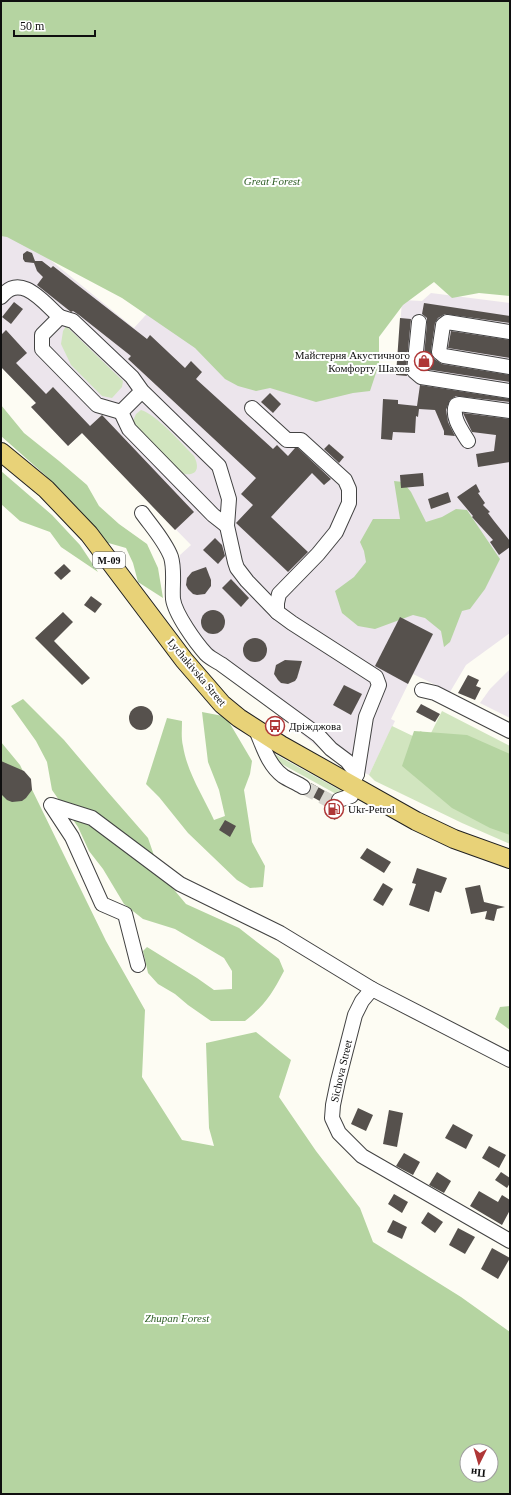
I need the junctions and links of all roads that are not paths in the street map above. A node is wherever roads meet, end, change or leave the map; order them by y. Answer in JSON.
{"nodes":[{"id":1,"x":1,"y":297,"type":"edge"},
{"id":2,"x":60,"y":317,"type":"junction"},
{"id":3,"x":419,"y":322,"type":"dead end"},
{"id":4,"x":510,"y":332,"type":"edge"},
{"id":5,"x":510,"y":367,"type":"edge"},
{"id":6,"x":142,"y":391,"type":"junction"},
{"id":7,"x":510,"y":391,"type":"edge"},
{"id":8,"x":252,"y":408,"type":"dead end"},
{"id":9,"x":510,"y":411,"type":"edge"},
{"id":10,"x":121,"y":412,"type":"junction"},
{"id":11,"x":468,"y":442,"type":"dead end"},
{"id":12,"x":1,"y":452,"type":"edge"},
{"id":13,"x":142,"y":513,"type":"dead end"},
{"id":14,"x":228,"y":526,"type":"junction"},
{"id":15,"x":277,"y":612,"type":"junction"},
{"id":16,"x":422,"y":690,"type":"dead end"},
{"id":17,"x":256,"y":730,"type":"junction"},
{"id":18,"x":510,"y":731,"type":"edge"},
{"id":19,"x":354,"y":779,"type":"junction"},
{"id":20,"x":303,"y":787,"type":"tunnel mouth"},
{"id":21,"x":339,"y":800,"type":"dead end"},
{"id":22,"x":510,"y":860,"type":"edge"},
{"id":23,"x":138,"y":965,"type":"dead end"},
{"id":24,"x":372,"y":989,"type":"junction"},
{"id":25,"x":510,"y":1060,"type":"edge"},
{"id":26,"x":510,"y":1241,"type":"edge"}],
"edges":[{"from":1,"to":2,"type":"street"},
{"from":2,"to":6,"type":"street"},
{"from":2,"to":10,"type":"street"},
{"from":3,"to":7,"type":"street"},
{"from":4,"to":5,"type":"street"},
{"from":6,"to":10,"type":"street"},
{"from":6,"to":14,"type":"street"},
{"from":8,"to":15,"type":"street"},
{"from":9,"to":11,"type":"street"},
{"from":10,"to":14,"type":"street"},
{"from":12,"to":17,"type":"main road","name":"Lychakivska Street","number":"М-09"},
{"from":13,"to":19,"type":"street"},
{"from":14,"to":15,"type":"street"},
{"from":15,"to":19,"type":"street"},
{"from":16,"to":18,"type":"street"},
{"from":17,"to":19,"type":"main road","name":"Lychakivska Street","number":"М-09"},
{"from":17,"to":20,"type":"street"},
{"from":19,"to":21,"type":"street"},
{"from":19,"to":22,"type":"main road","name":"Lychakivska Street","number":"М-09"},
{"from":23,"to":24,"type":"street"},
{"from":24,"to":25,"type":"street"},
{"from":24,"to":26,"type":"street","name":"Sichova Street"}]}
